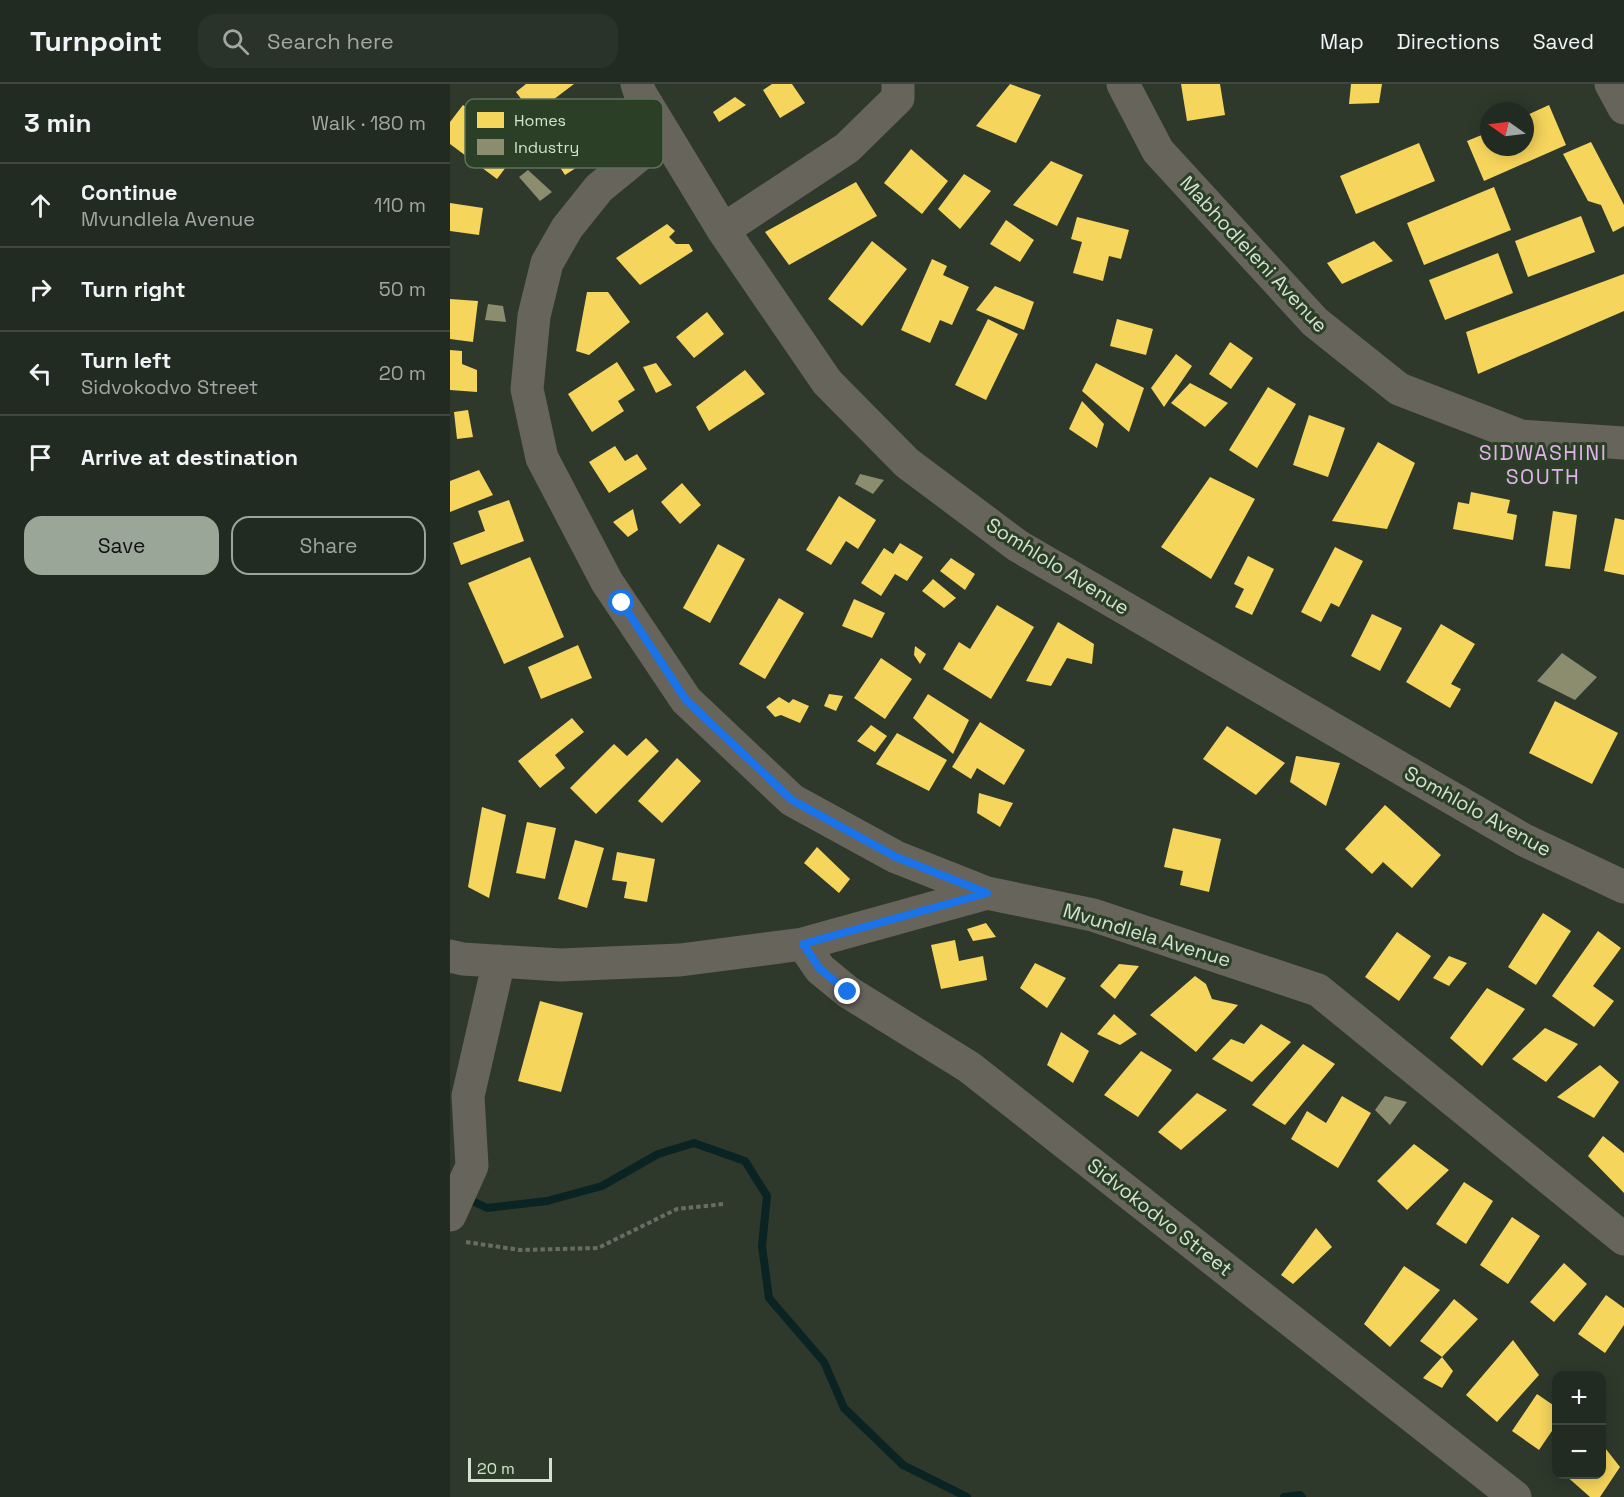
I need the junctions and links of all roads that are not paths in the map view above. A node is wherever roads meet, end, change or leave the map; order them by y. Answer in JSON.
{"nodes":[{"id":1,"x":637,"y":84,"type":"edge"},
{"id":2,"x":898,"y":84,"type":"edge"},
{"id":3,"x":1123,"y":84,"type":"edge"},
{"id":4,"x":1611,"y":84,"type":"edge"},
{"id":5,"x":645,"y":99,"type":"edge"},
{"id":6,"x":1624,"y":108,"type":"edge"},
{"id":7,"x":663,"y":130,"type":"edge"},
{"id":8,"x":665,"y":134,"type":"joint"},
{"id":9,"x":623,"y":168,"type":"edge"},
{"id":10,"x":723,"y":230,"type":"junction"},
{"id":11,"x":1624,"y":443,"type":"edge"},
{"id":12,"x":1624,"y":887,"type":"edge"},
{"id":13,"x":987,"y":893,"type":"junction"},
{"id":14,"x":803,"y":944,"type":"junction"},
{"id":15,"x":450,"y":956,"type":"edge"},
{"id":16,"x":499,"y":961,"type":"junction"},
{"id":17,"x":454,"y":1223,"type":"edge"},
{"id":18,"x":1624,"y":1239,"type":"edge"},
{"id":19,"x":1515,"y":1497,"type":"edge"}],
"edges":[{"from":1,"to":5,"type":"street","name":"Somhlolo Avenue"},
{"from":2,"to":10,"type":"street"},
{"from":3,"to":11,"type":"street","name":"Mabhodleleni Avenue"},
{"from":4,"to":6,"type":"street"},
{"from":7,"to":8,"type":"street","name":"Somhlolo Avenue"},
{"from":8,"to":10,"type":"street","name":"Somhlolo Avenue"},
{"from":9,"to":13,"type":"street","name":"Mvundlela Avenue"},
{"from":10,"to":12,"type":"street","name":"Somhlolo Avenue"},
{"from":13,"to":14,"type":"street"},
{"from":13,"to":18,"type":"street","name":"Mvundlela Avenue"},
{"from":14,"to":16,"type":"street"},
{"from":14,"to":19,"type":"street","name":"Sidvokodvo Street"},
{"from":15,"to":16,"type":"street"},
{"from":16,"to":17,"type":"street"}]}
